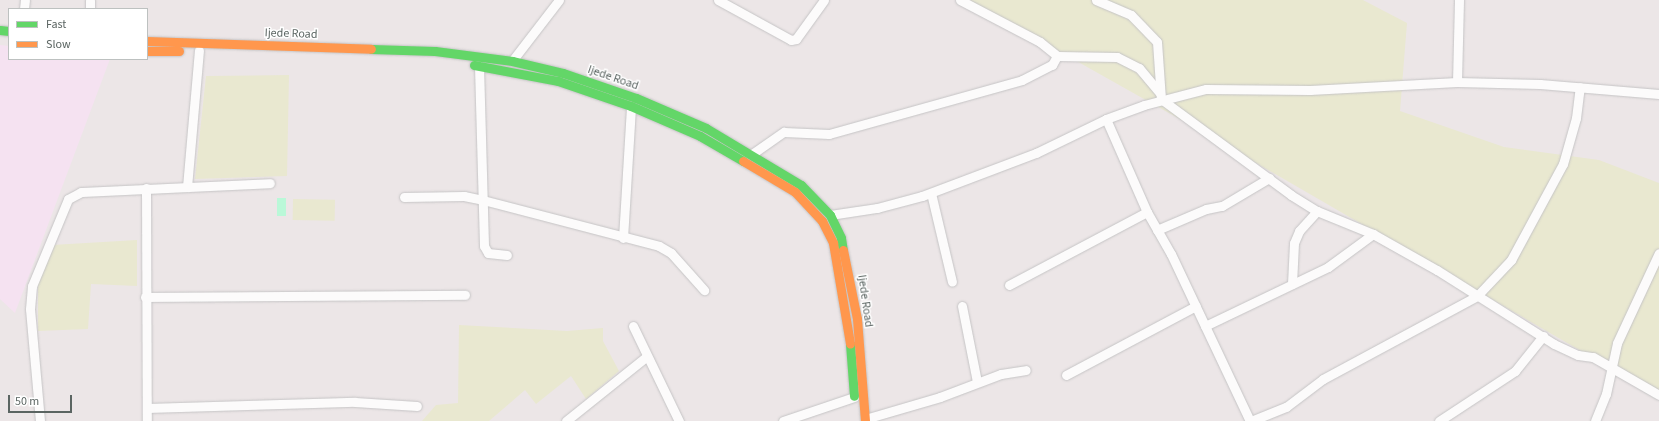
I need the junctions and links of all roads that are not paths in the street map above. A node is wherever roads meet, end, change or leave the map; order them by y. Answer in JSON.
{"nodes":[{"id":1,"x":559,"y":0,"type":"edge"},
{"id":2,"x":718,"y":0,"type":"edge"},
{"id":3,"x":824,"y":0,"type":"edge"},
{"id":4,"x":960,"y":0,"type":"edge"},
{"id":5,"x":1096,"y":0,"type":"edge"},
{"id":6,"x":1458,"y":0,"type":"edge"},
{"id":7,"x":149,"y":46,"type":"edge"},
{"id":8,"x":199,"y":52,"type":"junction"},
{"id":9,"x":1057,"y":56,"type":"junction"},
{"id":10,"x":512,"y":61,"type":"junction"},
{"id":11,"x":480,"y":66,"type":"junction"},
{"id":12,"x":1457,"y":82,"type":"junction"},
{"id":13,"x":1580,"y":87,"type":"junction"},
{"id":14,"x":1659,"y":94,"type":"edge"},
{"id":15,"x":1160,"y":96,"type":"junction"},
{"id":16,"x":631,"y":106,"type":"junction"},
{"id":17,"x":1106,"y":119,"type":"junction"},
{"id":18,"x":752,"y":154,"type":"junction"},
{"id":19,"x":1269,"y":178,"type":"junction"},
{"id":20,"x":270,"y":183,"type":"dead end"},
{"id":21,"x":188,"y":187,"type":"junction"},
{"id":22,"x":146,"y":188,"type":"junction"},
{"id":23,"x":931,"y":193,"type":"junction"},
{"id":24,"x":404,"y":197,"type":"dead end"},
{"id":25,"x":483,"y":200,"type":"junction"},
{"id":26,"x":1317,"y":211,"type":"junction"},
{"id":27,"x":1147,"y":212,"type":"junction"},
{"id":28,"x":830,"y":215,"type":"junction"},
{"id":29,"x":1157,"y":230,"type":"junction"},
{"id":30,"x":1373,"y":234,"type":"junction"},
{"id":31,"x":623,"y":238,"type":"junction"},
{"id":32,"x":1659,"y":253,"type":"edge"},
{"id":33,"x":507,"y":255,"type":"dead end"},
{"id":34,"x":952,"y":282,"type":"dead end"},
{"id":35,"x":1292,"y":284,"type":"junction"},
{"id":36,"x":1008,"y":285,"type":"dead end"},
{"id":37,"x":704,"y":290,"type":"dead end"},
{"id":38,"x":465,"y":295,"type":"dead end"},
{"id":39,"x":1477,"y":296,"type":"junction"},
{"id":40,"x":145,"y":297,"type":"junction"},
{"id":41,"x":962,"y":306,"type":"dead end"},
{"id":42,"x":1196,"y":306,"type":"junction"},
{"id":43,"x":633,"y":326,"type":"dead end"},
{"id":44,"x":1205,"y":326,"type":"junction"},
{"id":45,"x":1543,"y":336,"type":"junction"},
{"id":46,"x":646,"y":356,"type":"junction"},
{"id":47,"x":1611,"y":368,"type":"junction"},
{"id":48,"x":1026,"y":370,"type":"dead end"},
{"id":49,"x":1066,"y":375,"type":"dead end"},
{"id":50,"x":977,"y":382,"type":"junction"},
{"id":51,"x":1659,"y":395,"type":"edge"},
{"id":52,"x":854,"y":396,"type":"junction"},
{"id":53,"x":417,"y":406,"type":"dead end"},
{"id":54,"x":148,"y":408,"type":"junction"},
{"id":55,"x":862,"y":420,"type":"edge"},
{"id":56,"x":40,"y":421,"type":"edge"},
{"id":57,"x":147,"y":421,"type":"edge"},
{"id":58,"x":566,"y":421,"type":"edge"},
{"id":59,"x":679,"y":421,"type":"edge"},
{"id":60,"x":783,"y":421,"type":"edge"},
{"id":61,"x":1251,"y":421,"type":"edge"},
{"id":62,"x":1439,"y":421,"type":"edge"},
{"id":63,"x":1594,"y":421,"type":"edge"}],
"edges":[{"from":1,"to":10,"type":"street"},
{"from":2,"to":3,"type":"street"},
{"from":4,"to":9,"type":"street"},
{"from":5,"to":15,"type":"street"},
{"from":6,"to":12,"type":"street"},
{"from":7,"to":8,"type":"main road","name":"Ijede Road"},
{"from":7,"to":10,"type":"main road","name":"Ijede Road"},
{"from":8,"to":11,"type":"main road","name":"Ijede Road"},
{"from":8,"to":21,"type":"street"},
{"from":9,"to":15,"type":"street"},
{"from":9,"to":18,"type":"street"},
{"from":10,"to":18,"type":"main road","name":"Ijede Road"},
{"from":11,"to":16,"type":"main road","name":"Ijede Road"},
{"from":11,"to":25,"type":"street"},
{"from":12,"to":13,"type":"street"},
{"from":12,"to":15,"type":"street"},
{"from":13,"to":14,"type":"street"},
{"from":13,"to":39,"type":"street"},
{"from":15,"to":17,"type":"street"},
{"from":15,"to":19,"type":"street"},
{"from":16,"to":31,"type":"street"},
{"from":16,"to":52,"type":"main road","name":"Ijede Road"},
{"from":17,"to":23,"type":"street"},
{"from":17,"to":27,"type":"street"},
{"from":18,"to":28,"type":"main road","name":"Ijede Road"},
{"from":19,"to":26,"type":"street"},
{"from":19,"to":29,"type":"street"},
{"from":20,"to":21,"type":"street"},
{"from":21,"to":22,"type":"street"},
{"from":22,"to":40,"type":"street"},
{"from":22,"to":56,"type":"street"},
{"from":23,"to":28,"type":"street"},
{"from":23,"to":34,"type":"street"},
{"from":24,"to":25,"type":"street"},
{"from":25,"to":31,"type":"street"},
{"from":25,"to":33,"type":"street"},
{"from":26,"to":30,"type":"street"},
{"from":26,"to":35,"type":"street"},
{"from":27,"to":29,"type":"street"},
{"from":27,"to":36,"type":"street"},
{"from":28,"to":55,"type":"main road","name":"Ijede Road"},
{"from":29,"to":42,"type":"street"},
{"from":30,"to":35,"type":"street"},
{"from":30,"to":39,"type":"street"},
{"from":31,"to":37,"type":"street"},
{"from":32,"to":47,"type":"street"},
{"from":35,"to":44,"type":"street"},
{"from":38,"to":40,"type":"street"},
{"from":39,"to":45,"type":"street"},
{"from":39,"to":61,"type":"street"},
{"from":40,"to":54,"type":"street"},
{"from":41,"to":50,"type":"street"},
{"from":42,"to":44,"type":"street"},
{"from":42,"to":49,"type":"street"},
{"from":43,"to":46,"type":"street"},
{"from":44,"to":61,"type":"street"},
{"from":45,"to":47,"type":"street"},
{"from":45,"to":62,"type":"street"},
{"from":46,"to":58,"type":"street"},
{"from":46,"to":59,"type":"street"},
{"from":47,"to":51,"type":"street"},
{"from":47,"to":63,"type":"street"},
{"from":48,"to":50,"type":"street"},
{"from":50,"to":55,"type":"street"},
{"from":52,"to":55,"type":"main road","name":"Ijede Road"},
{"from":52,"to":60,"type":"street"},
{"from":53,"to":54,"type":"street"},
{"from":54,"to":57,"type":"street"}]}
